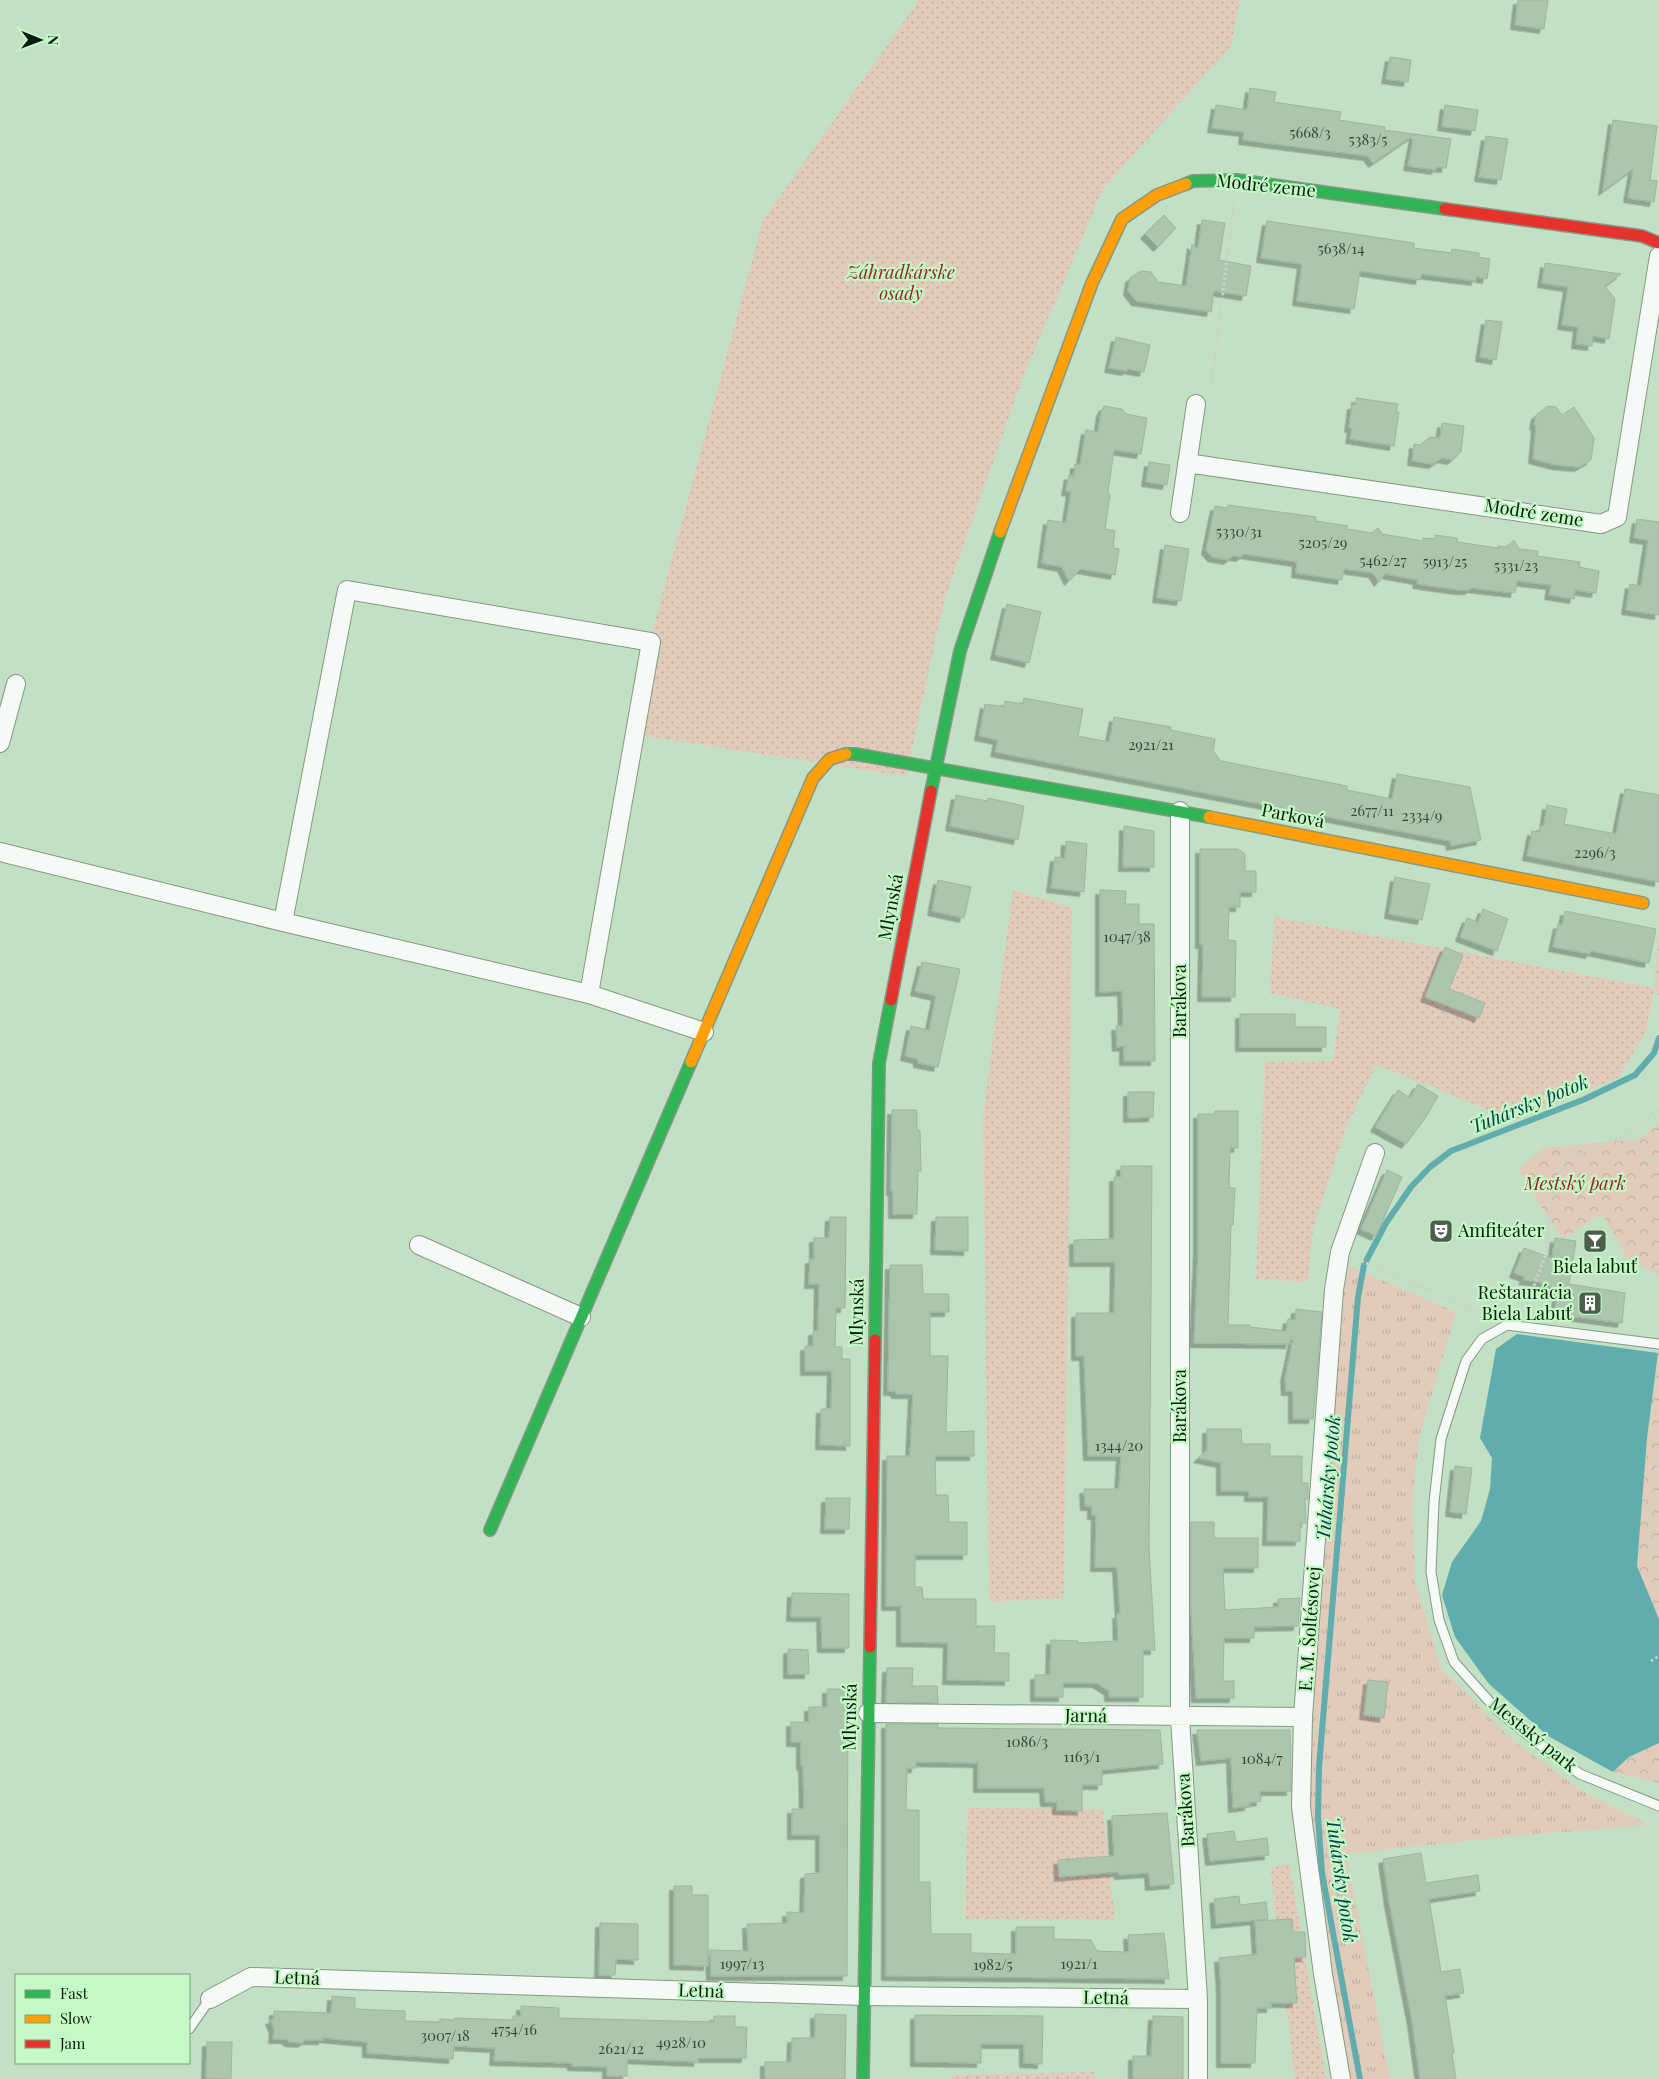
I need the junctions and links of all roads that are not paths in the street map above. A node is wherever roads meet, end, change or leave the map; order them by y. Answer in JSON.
{"nodes":[{"id":1,"x":1659,"y":243,"type":"edge"},
{"id":2,"x":1659,"y":256,"type":"edge"},
{"id":3,"x":1196,"y":404,"type":"road end"},
{"id":4,"x":1188,"y":463,"type":"junction"},
{"id":5,"x":1180,"y":513,"type":"dead end"},
{"id":6,"x":990,"y":558,"type":"joint"},
{"id":7,"x":16,"y":684,"type":"dead end"},
{"id":8,"x":0,"y":743,"type":"edge"},
{"id":9,"x":935,"y":769,"type":"junction"},
{"id":10,"x":1180,"y":811,"type":"junction"},
{"id":11,"x":0,"y":852,"type":"edge"},
{"id":12,"x":1643,"y":903,"type":"dead end"},
{"id":13,"x":283,"y":922,"type":"junction"},
{"id":14,"x":589,"y":994,"type":"junction"},
{"id":15,"x":704,"y":1032,"type":"junction"},
{"id":16,"x":1374,"y":1153,"type":"dead end"},
{"id":17,"x":419,"y":1244,"type":"dead end"},
{"id":18,"x":581,"y":1317,"type":"junction"},
{"id":19,"x":1659,"y":1344,"type":"edge"},
{"id":20,"x":490,"y":1530,"type":"dead end"},
{"id":21,"x":868,"y":1713,"type":"junction"},
{"id":22,"x":1303,"y":1717,"type":"junction"},
{"id":23,"x":1180,"y":1718,"type":"junction"},
{"id":24,"x":1659,"y":1806,"type":"edge"},
{"id":25,"x":863,"y":1996,"type":"junction"},
{"id":26,"x":210,"y":1998,"type":"joint"},
{"id":27,"x":1198,"y":1999,"type":"junction"},
{"id":28,"x":190,"y":2028,"type":"edge"},
{"id":29,"x":863,"y":2079,"type":"edge"},
{"id":30,"x":1198,"y":2079,"type":"edge"},
{"id":31,"x":1341,"y":2079,"type":"edge"}],
"edges":[{"from":1,"to":6,"type":"street","name":"Modré zeme"},
{"from":2,"to":4,"type":"street","name":"Modré zeme"},
{"from":3,"to":4,"type":"street"},
{"from":4,"to":5,"type":"street"},
{"from":6,"to":9,"type":"street","name":"Mlynská"},
{"from":7,"to":8,"type":"street"},
{"from":9,"to":10,"type":"street","name":"Parková"},
{"from":9,"to":15,"type":"street","name":"Parková"},
{"from":9,"to":21,"type":"street","name":"Mlynská"},
{"from":10,"to":12,"type":"street","name":"Parková"},
{"from":10,"to":23,"type":"street","name":"Barákova"},
{"from":11,"to":13,"type":"street"},
{"from":13,"to":14,"type":"street"},
{"from":13,"to":14,"type":"street"},
{"from":14,"to":15,"type":"street"},
{"from":15,"to":18,"type":"street","name":"Parková"},
{"from":16,"to":22,"type":"street","name":"E. M. Šoltésovej"},
{"from":17,"to":18,"type":"street"},
{"from":18,"to":20,"type":"street","name":"Parková"},
{"from":19,"to":24,"type":"lane","name":"Mestský park"},
{"from":21,"to":23,"type":"street","name":"Jarná"},
{"from":21,"to":25,"type":"street","name":"Mlynská"},
{"from":22,"to":23,"type":"street","name":"Jarná"},
{"from":22,"to":31,"type":"street","name":"E. M. Šoltésovej"},
{"from":23,"to":27,"type":"street","name":"Barákova"},
{"from":25,"to":26,"type":"street","name":"Letná"},
{"from":25,"to":27,"type":"street","name":"Letná"},
{"from":25,"to":29,"type":"street","name":"Mlynská"},
{"from":26,"to":28,"type":"lane"},
{"from":27,"to":30,"type":"street","name":"Barákova"}]}
